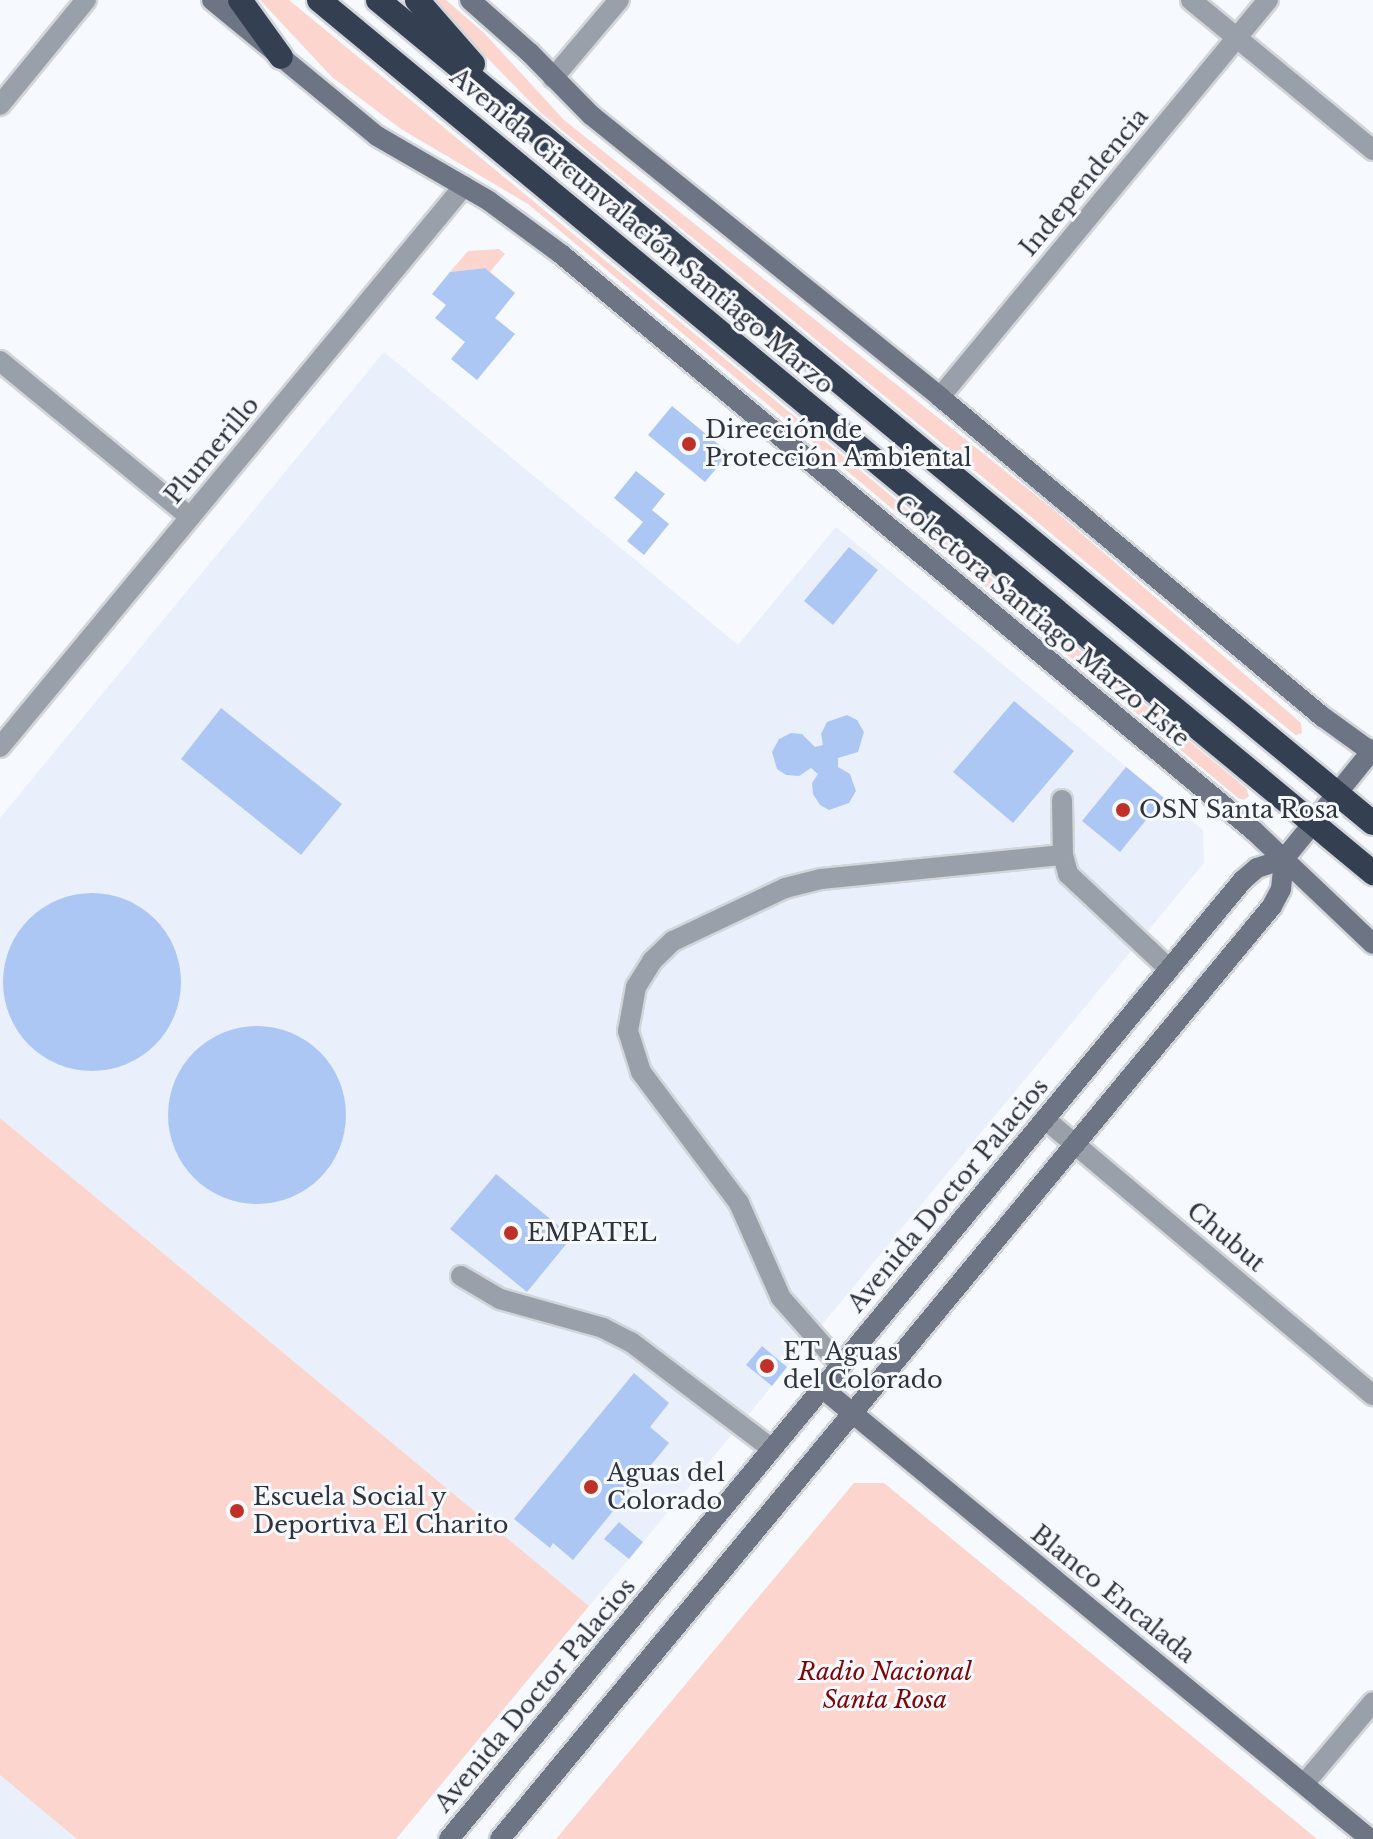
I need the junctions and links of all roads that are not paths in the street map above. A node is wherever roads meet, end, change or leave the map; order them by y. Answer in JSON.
{"nodes":[{"id":1,"x":86,"y":0,"type":"edge"},
{"id":2,"x":212,"y":0,"type":"edge"},
{"id":3,"x":240,"y":0,"type":"edge"},
{"id":4,"x":319,"y":0,"type":"edge"},
{"id":5,"x":378,"y":0,"type":"edge"},
{"id":6,"x":417,"y":0,"type":"edge"},
{"id":7,"x":470,"y":0,"type":"edge"},
{"id":8,"x":619,"y":0,"type":"edge"},
{"id":9,"x":1191,"y":0,"type":"edge"},
{"id":10,"x":1268,"y":0,"type":"edge"},
{"id":11,"x":1237,"y":38,"type":"junction"},
{"id":12,"x":281,"y":57,"type":"junction"},
{"id":13,"x":553,"y":78,"type":"junction"},
{"id":14,"x":0,"y":105,"type":"edge"},
{"id":15,"x":519,"y":117,"type":"junction"},
{"id":16,"x":1373,"y":150,"type":"edge"},
{"id":17,"x":464,"y":186,"type":"junction"},
{"id":18,"x":0,"y":361,"type":"edge"},
{"id":19,"x":940,"y":397,"type":"junction"},
{"id":20,"x":190,"y":517,"type":"junction"},
{"id":21,"x":0,"y":747,"type":"edge"},
{"id":22,"x":1372,"y":751,"type":"edge"},
{"id":23,"x":1337,"y":793,"type":"junction"},
{"id":24,"x":1062,"y":800,"type":"dead end"},
{"id":25,"x":1313,"y":823,"type":"junction"},
{"id":26,"x":1373,"y":823,"type":"edge"},
{"id":27,"x":1063,"y":855,"type":"junction"},
{"id":28,"x":1284,"y":859,"type":"junction"},
{"id":29,"x":1373,"y":873,"type":"edge"},
{"id":30,"x":1373,"y":944,"type":"edge"},
{"id":31,"x":1169,"y":969,"type":"junction"},
{"id":32,"x":1045,"y":1119,"type":"junction"},
{"id":33,"x":1075,"y":1144,"type":"junction"},
{"id":34,"x":461,"y":1276,"type":"dead end"},
{"id":35,"x":841,"y":1366,"type":"junction"},
{"id":36,"x":822,"y":1388,"type":"junction"},
{"id":37,"x":1373,"y":1395,"type":"edge"},
{"id":38,"x":852,"y":1413,"type":"junction"},
{"id":39,"x":772,"y":1449,"type":"junction"},
{"id":40,"x":1373,"y":1702,"type":"edge"},
{"id":41,"x":1304,"y":1784,"type":"junction"},
{"id":42,"x":449,"y":1839,"type":"edge"},
{"id":43,"x":500,"y":1839,"type":"edge"},
{"id":44,"x":1370,"y":1839,"type":"edge"}],
"edges":[{"from":1,"to":14,"type":"street"},
{"from":2,"to":12,"type":"street","name":"Colectora Santiago Marzo Este"},
{"from":3,"to":12,"type":"highway"},
{"from":4,"to":25,"type":"highway","name":"Avenida Circunvalación Santiago Marzo"},
{"from":5,"to":15,"type":"highway","name":"Avenida Circunvalación Santiago Marzo"},
{"from":6,"to":15,"type":"highway"},
{"from":7,"to":13,"type":"street"},
{"from":8,"to":13,"type":"street"},
{"from":9,"to":11,"type":"street"},
{"from":10,"to":11,"type":"street","name":"Independencia"},
{"from":11,"to":16,"type":"street"},
{"from":11,"to":19,"type":"street","name":"Independencia"},
{"from":12,"to":17,"type":"street","name":"Colectora Santiago Marzo Este"},
{"from":13,"to":19,"type":"street"},
{"from":15,"to":23,"type":"highway","name":"Avenida Circunvalación Santiago Marzo"},
{"from":17,"to":20,"type":"street","name":"Plumerillo"},
{"from":17,"to":28,"type":"street","name":"Colectora Santiago Marzo Este"},
{"from":18,"to":20,"type":"street"},
{"from":19,"to":22,"type":"street"},
{"from":20,"to":21,"type":"street","name":"Plumerillo"},
{"from":22,"to":23,"type":"street","name":"Avenida Doctor Palacios"},
{"from":23,"to":25,"type":"street","name":"Avenida Doctor Palacios"},
{"from":23,"to":26,"type":"highway","name":"Avenida Circunvalación Santiago Marzo"},
{"from":24,"to":27,"type":"street"},
{"from":25,"to":28,"type":"street","name":"Avenida Doctor Palacios"},
{"from":25,"to":29,"type":"highway","name":"Avenida Circunvalación Santiago Marzo"},
{"from":27,"to":31,"type":"street"},
{"from":27,"to":35,"type":"street"},
{"from":28,"to":30,"type":"street","name":"Colectora Santiago Marzo Este"},
{"from":28,"to":31,"type":"street","name":"Avenida Doctor Palacios"},
{"from":28,"to":33,"type":"street","name":"Avenida Doctor Palacios"},
{"from":31,"to":32,"type":"street","name":"Avenida Doctor Palacios"},
{"from":32,"to":33,"type":"street","name":"Chubut"},
{"from":32,"to":35,"type":"street","name":"Avenida Doctor Palacios"},
{"from":33,"to":37,"type":"street","name":"Chubut"},
{"from":33,"to":38,"type":"street","name":"Avenida Doctor Palacios"},
{"from":34,"to":39,"type":"street"},
{"from":35,"to":36,"type":"street","name":"Avenida Doctor Palacios"},
{"from":36,"to":38,"type":"street","name":"Blanco Encalada"},
{"from":36,"to":39,"type":"street","name":"Avenida Doctor Palacios"},
{"from":38,"to":41,"type":"street","name":"Blanco Encalada"},
{"from":38,"to":43,"type":"street","name":"Avenida Doctor Palacios"},
{"from":39,"to":42,"type":"street","name":"Avenida Doctor Palacios"},
{"from":40,"to":41,"type":"street"},
{"from":41,"to":44,"type":"street","name":"Blanco Encalada"}]}
